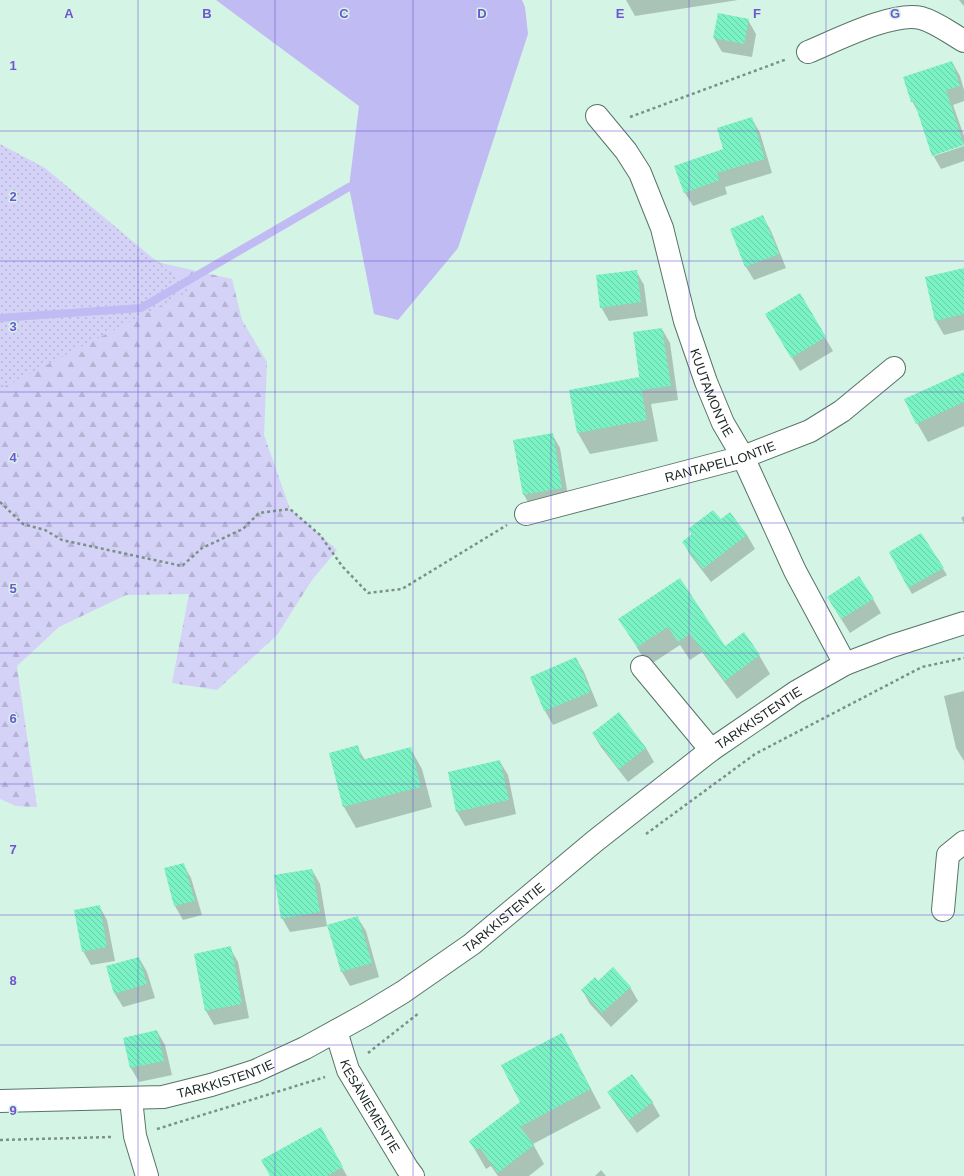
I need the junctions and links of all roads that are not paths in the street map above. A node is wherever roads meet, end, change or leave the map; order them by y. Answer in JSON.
{"nodes":[{"id":1,"x":964,"y":41,"type":"edge"},
{"id":2,"x":808,"y":52,"type":"road end"},
{"id":3,"x":601,"y":121,"type":"road end"},
{"id":4,"x":894,"y":368,"type":"dead end"},
{"id":5,"x":743,"y":457,"type":"junction"},
{"id":6,"x":526,"y":514,"type":"road end"},
{"id":7,"x":964,"y":623,"type":"edge"},
{"id":8,"x":845,"y":664,"type":"junction"},
{"id":9,"x":642,"y":667,"type":"dead end"},
{"id":10,"x":711,"y":750,"type":"junction"},
{"id":11,"x":964,"y":842,"type":"edge"},
{"id":12,"x":943,"y":910,"type":"dead end"},
{"id":13,"x":336,"y":1031,"type":"junction"},
{"id":14,"x":131,"y":1099,"type":"junction"},
{"id":15,"x":0,"y":1101,"type":"edge"},
{"id":16,"x":147,"y":1176,"type":"edge"},
{"id":17,"x":413,"y":1176,"type":"edge"}],
"edges":[{"from":1,"to":2,"type":"street"},
{"from":3,"to":5,"type":"street","name":"KUUTAMONTIE"},
{"from":4,"to":5,"type":"street","name":"RANTAPELLONTIE"},
{"from":5,"to":6,"type":"street","name":"RANTAPELLONTIE"},
{"from":5,"to":8,"type":"street","name":"KUUTAMONTIE"},
{"from":7,"to":8,"type":"street","name":"TARKKISTENTIE"},
{"from":8,"to":10,"type":"street","name":"TARKKISTENTIE"},
{"from":9,"to":10,"type":"street"},
{"from":10,"to":13,"type":"street","name":"TARKKISTENTIE"},
{"from":11,"to":12,"type":"street"},
{"from":13,"to":14,"type":"street","name":"TARKKISTENTIE"},
{"from":13,"to":17,"type":"street","name":"KESÄNIEMENTIE"},
{"from":14,"to":15,"type":"street","name":"TARKKISTENTIE"},
{"from":14,"to":16,"type":"street"}]}
